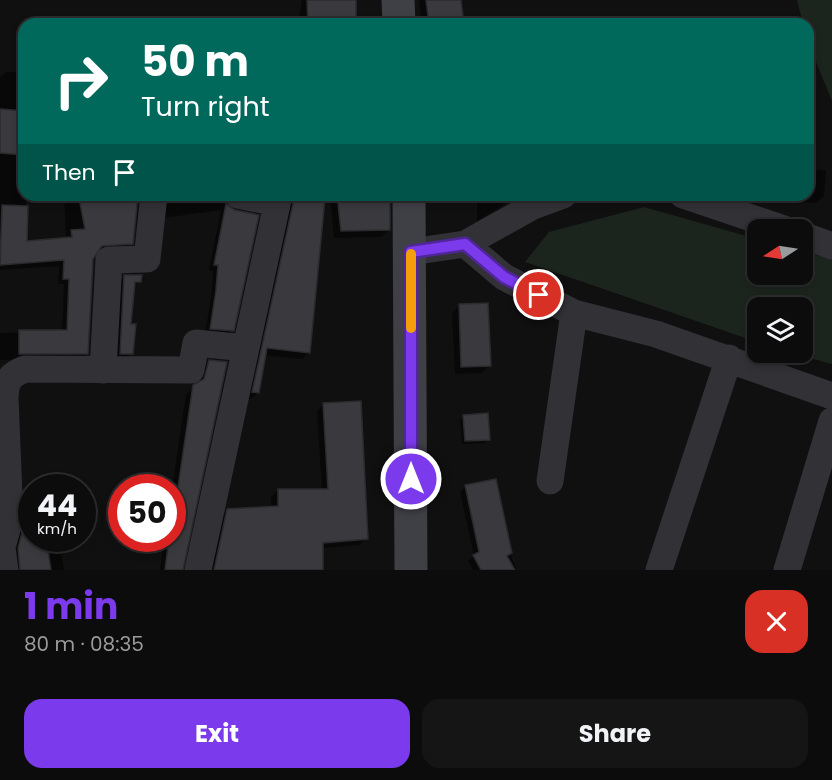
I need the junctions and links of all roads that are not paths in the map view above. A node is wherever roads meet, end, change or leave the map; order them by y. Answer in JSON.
{"nodes":[{"id":1,"x":398,"y":0,"type":"edge"},
{"id":2,"x":399,"y":18,"type":"edge"},
{"id":3,"x":153,"y":201,"type":"edge"},
{"id":4,"x":278,"y":201,"type":"edge"},
{"id":5,"x":409,"y":201,"type":"edge"},
{"id":6,"x":547,"y":201,"type":"edge"},
{"id":7,"x":701,"y":201,"type":"edge"},
{"id":8,"x":754,"y":219,"type":"edge"},
{"id":9,"x":813,"y":239,"type":"edge"},
{"id":10,"x":465,"y":244,"type":"junction"},
{"id":11,"x":832,"y":246,"type":"edge"},
{"id":12,"x":411,"y":252,"type":"junction"},
{"id":13,"x":574,"y":313,"type":"junction"},
{"id":14,"x":246,"y":348,"type":"junction"},
{"id":15,"x":729,"y":358,"type":"junction"},
{"id":16,"x":103,"y":370,"type":"junction"},
{"id":17,"x":832,"y":396,"type":"edge"},
{"id":18,"x":832,"y":421,"type":"edge"},
{"id":19,"x":550,"y":481,"type":"dead end"},
{"id":20,"x":5,"y":570,"type":"edge"},
{"id":21,"x":198,"y":570,"type":"edge"},
{"id":22,"x":411,"y":570,"type":"edge"},
{"id":23,"x":659,"y":570,"type":"edge"},
{"id":24,"x":787,"y":570,"type":"edge"}],
"edges":[{"from":1,"to":2,"type":"main road"},
{"from":3,"to":16,"type":"street"},
{"from":4,"to":14,"type":"street"},
{"from":5,"to":12,"type":"main road"},
{"from":6,"to":10,"type":"street"},
{"from":7,"to":8,"type":"street"},
{"from":9,"to":11,"type":"street"},
{"from":10,"to":12,"type":"street"},
{"from":10,"to":13,"type":"street"},
{"from":12,"to":22,"type":"main road"},
{"from":13,"to":15,"type":"street"},
{"from":13,"to":19,"type":"street"},
{"from":14,"to":16,"type":"street"},
{"from":14,"to":21,"type":"street"},
{"from":15,"to":17,"type":"street"},
{"from":15,"to":23,"type":"street"},
{"from":16,"to":20,"type":"street"},
{"from":18,"to":24,"type":"street"}]}
